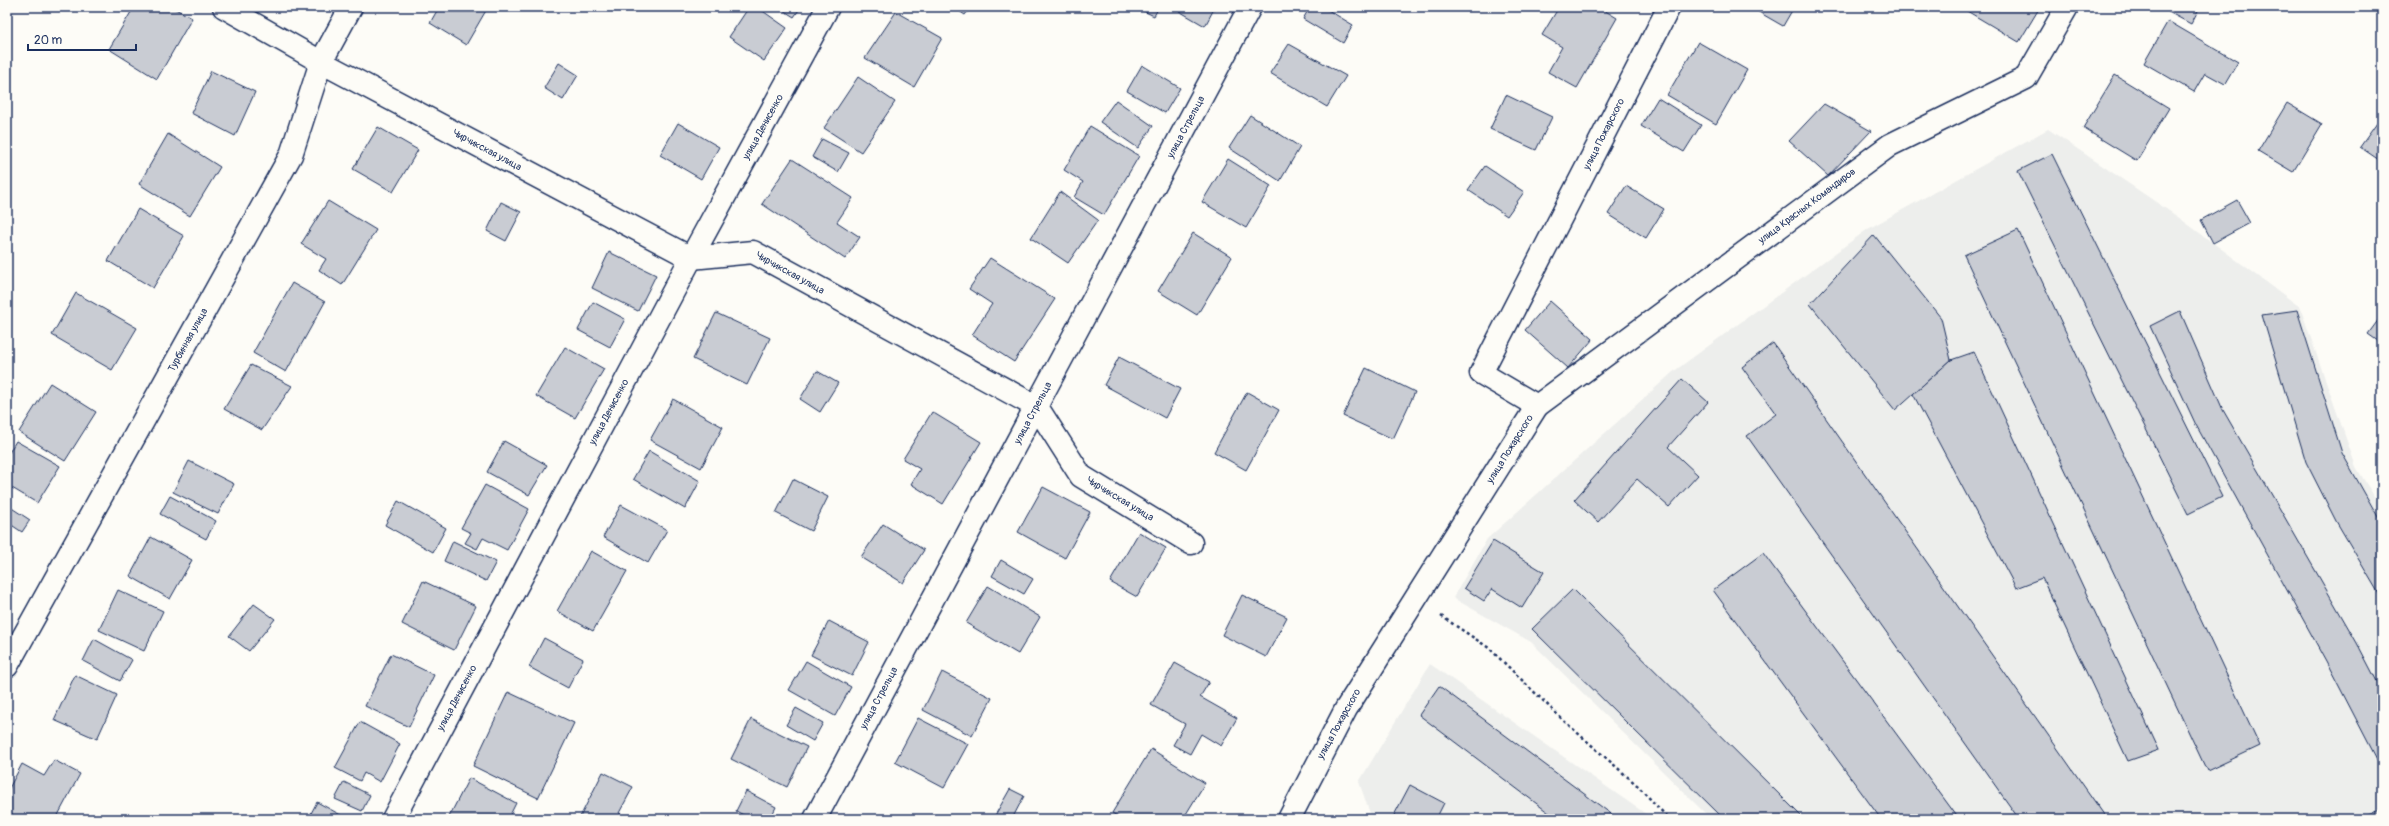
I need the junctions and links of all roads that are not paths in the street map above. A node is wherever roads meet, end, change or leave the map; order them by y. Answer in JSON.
{"nodes":[{"id":1,"x":224,"y":7,"type":"edge"},
{"id":2,"x":351,"y":7,"type":"edge"},
{"id":3,"x":828,"y":7,"type":"edge"},
{"id":4,"x":1250,"y":7,"type":"edge"},
{"id":5,"x":1669,"y":7,"type":"edge"},
{"id":6,"x":2067,"y":7,"type":"edge"},
{"id":7,"x":321,"y":62,"type":"junction"},
{"id":8,"x":691,"y":258,"type":"junction"},
{"id":9,"x":1537,"y":406,"type":"junction"},
{"id":10,"x":1037,"y":407,"type":"junction"},
{"id":11,"x":1191,"y":543,"type":"dead end"},
{"id":12,"x":7,"y":666,"type":"edge"},
{"id":13,"x":393,"y":819,"type":"edge"},
{"id":14,"x":816,"y":819,"type":"edge"},
{"id":15,"x":1289,"y":819,"type":"edge"}],
"edges":[{"from":1,"to":7,"type":"street","name":"Чирчикская улица"},
{"from":2,"to":7,"type":"street","name":"Турбинная улица"},
{"from":3,"to":8,"type":"street","name":"улица Денисенко"},
{"from":4,"to":10,"type":"street","name":"улица Стрельца"},
{"from":5,"to":9,"type":"street","name":"улица Пожарского"},
{"from":6,"to":9,"type":"street","name":"улица Красных Командиров"},
{"from":7,"to":8,"type":"street","name":"Чирчикская улица"},
{"from":7,"to":12,"type":"street","name":"Турбинная улица"},
{"from":8,"to":10,"type":"street","name":"Чирчикская улица"},
{"from":8,"to":13,"type":"street","name":"улица Денисенко"},
{"from":9,"to":15,"type":"street","name":"улица Пожарского"},
{"from":10,"to":11,"type":"street","name":"Чирчикская улица"},
{"from":10,"to":14,"type":"street","name":"улица Стрельца"}]}
